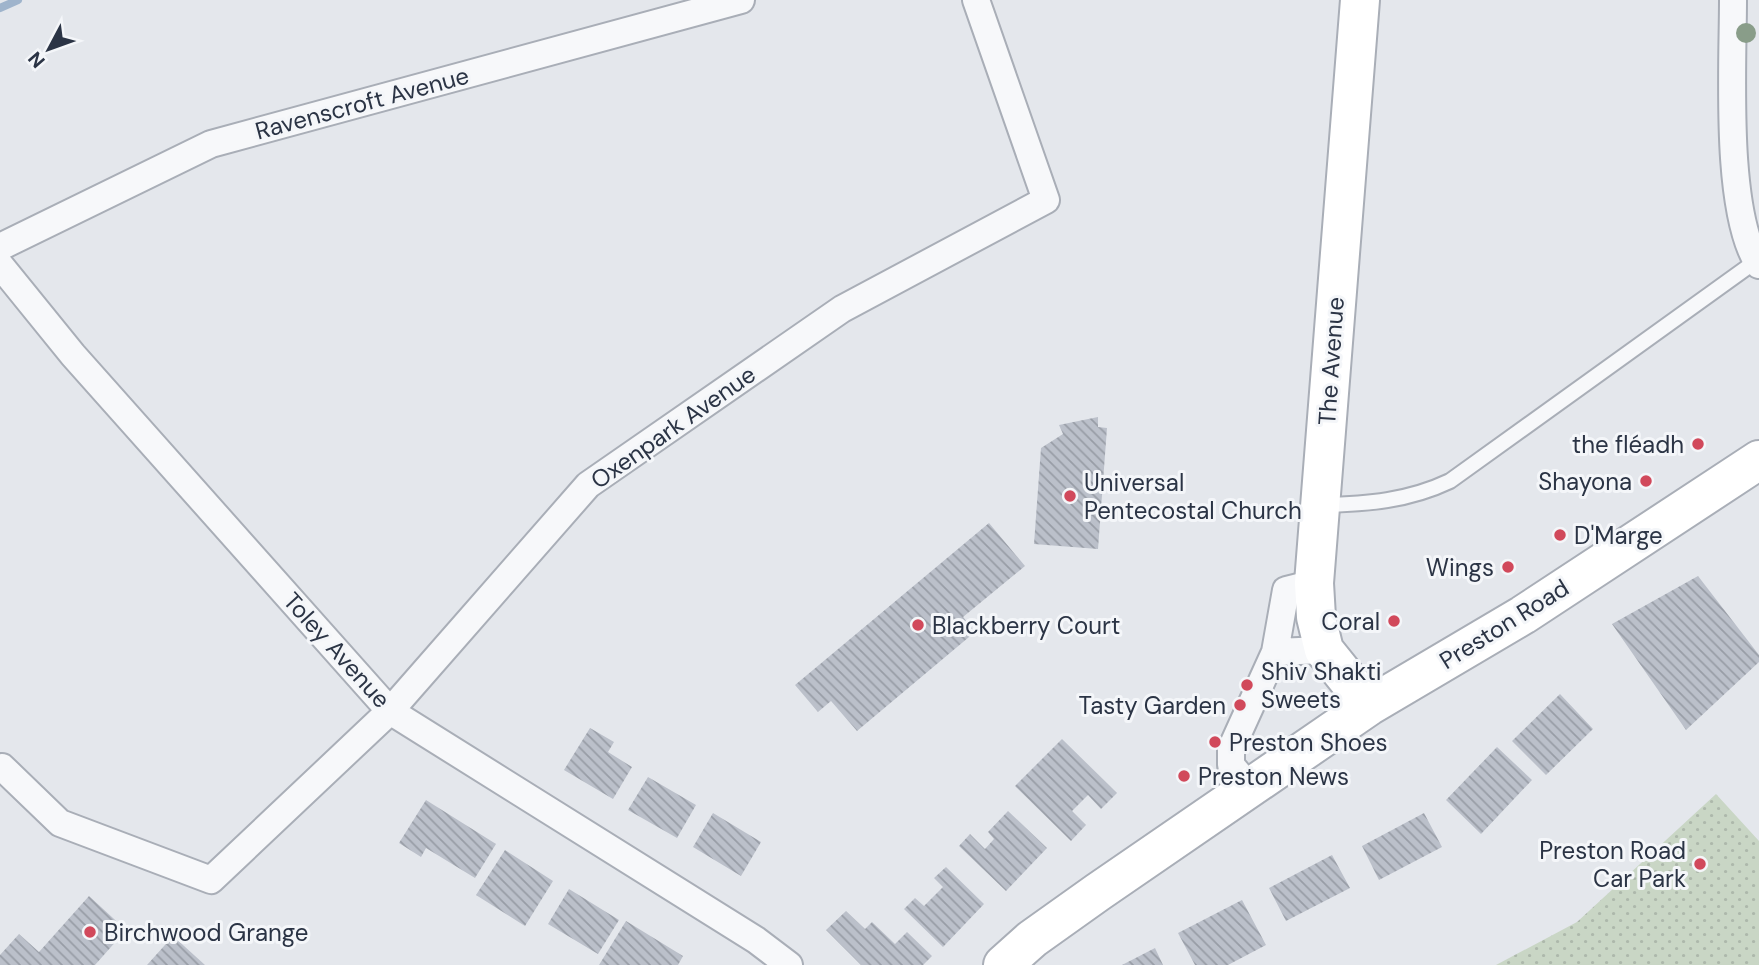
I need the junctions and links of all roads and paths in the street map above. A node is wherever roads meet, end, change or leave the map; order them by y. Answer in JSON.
{"nodes":[{"id":1,"x":741,"y":0,"type":"edge"},
{"id":2,"x":976,"y":0,"type":"edge"},
{"id":3,"x":1360,"y":0,"type":"edge"},
{"id":4,"x":1733,"y":0,"type":"edge"},
{"id":5,"x":0,"y":247,"type":"edge"},
{"id":6,"x":1758,"y":263,"type":"edge"},
{"id":7,"x":0,"y":265,"type":"edge"},
{"id":8,"x":1759,"y":460,"type":"edge"},
{"id":9,"x":1320,"y":505,"type":"junction"},
{"id":10,"x":1314,"y":583,"type":"junction"},
{"id":11,"x":1324,"y":650,"type":"junction"},
{"id":12,"x":1275,"y":652,"type":"junction"},
{"id":13,"x":1369,"y":706,"type":"junction"},
{"id":14,"x":390,"y":711,"type":"junction"},
{"id":15,"x":2,"y":766,"type":"edge"},
{"id":16,"x":1251,"y":789,"type":"junction"},
{"id":17,"x":789,"y":965,"type":"edge"},
{"id":18,"x":1003,"y":965,"type":"edge"}],
"edges":[{"from":1,"to":5,"type":"street","name":"Ravenscroft Avenue"},
{"from":2,"to":14,"type":"street","name":"Oxenpark Avenue"},
{"from":3,"to":9,"type":"street","name":"The Avenue"},
{"from":4,"to":6,"type":"street"},
{"from":6,"to":9,"type":"lane"},
{"from":7,"to":14,"type":"street","name":"Toley Avenue"},
{"from":8,"to":13,"type":"street","name":"Preston Road"},
{"from":9,"to":10,"type":"street","name":"The Avenue"},
{"from":10,"to":11,"type":"street","name":"The Avenue"},
{"from":10,"to":12,"type":"street"},
{"from":11,"to":12,"type":"street"},
{"from":11,"to":13,"type":"street","name":"The Avenue"},
{"from":12,"to":16,"type":"street"},
{"from":13,"to":16,"type":"street","name":"Preston Road"},
{"from":14,"to":15,"type":"street","name":"Oxenpark Avenue"},
{"from":14,"to":17,"type":"street","name":"Toley Avenue"},
{"from":16,"to":18,"type":"street","name":"Preston Road"}]}
